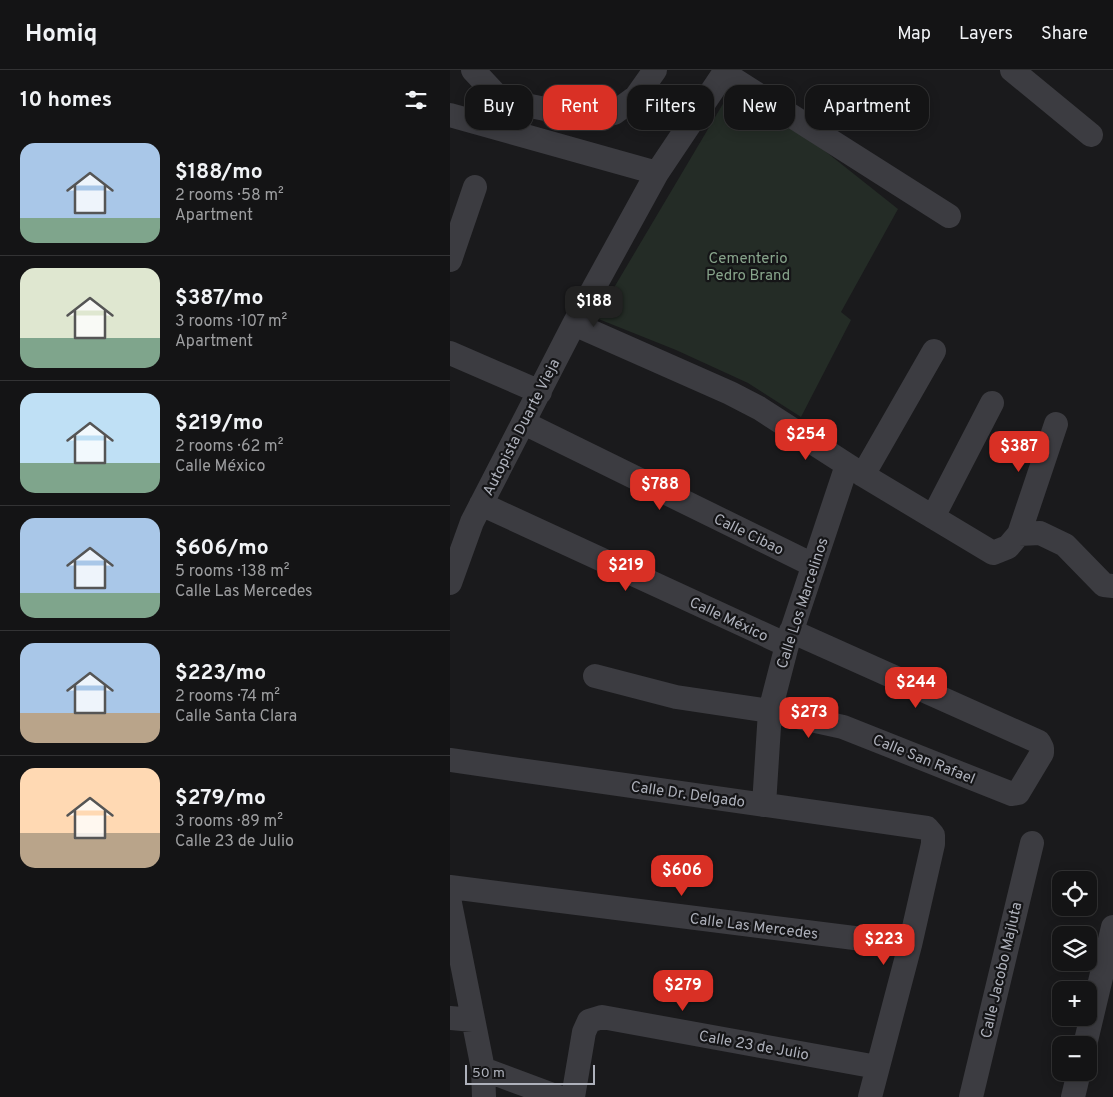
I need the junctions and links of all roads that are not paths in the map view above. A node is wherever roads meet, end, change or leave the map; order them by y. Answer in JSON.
{"nodes":[{"id":1,"x":473,"y":70,"type":"edge"},
{"id":2,"x":655,"y":70,"type":"edge"},
{"id":3,"x":1012,"y":70,"type":"edge"},
{"id":4,"x":725,"y":71,"type":"edge"},
{"id":5,"x":450,"y":116,"type":"edge"},
{"id":6,"x":1091,"y":135,"type":"dead end"},
{"id":7,"x":657,"y":173,"type":"junction"},
{"id":8,"x":475,"y":187,"type":"dead end"},
{"id":9,"x":949,"y":216,"type":"dead end"},
{"id":10,"x":450,"y":260,"type":"edge"},
{"id":11,"x":574,"y":324,"type":"junction"},
{"id":12,"x":934,"y":351,"type":"dead end"},
{"id":13,"x":450,"y":353,"type":"edge"},
{"id":14,"x":540,"y":392,"type":"junction"},
{"id":15,"x":992,"y":403,"type":"dead end"},
{"id":16,"x":524,"y":423,"type":"junction"},
{"id":17,"x":1056,"y":424,"type":"dead end"},
{"id":18,"x":855,"y":470,"type":"junction"},
{"id":19,"x":481,"y":504,"type":"junction"},
{"id":20,"x":933,"y":517,"type":"junction"},
{"id":21,"x":1019,"y":534,"type":"junction"},
{"id":22,"x":813,"y":565,"type":"junction"},
{"id":23,"x":450,"y":583,"type":"edge"},
{"id":24,"x":1113,"y":586,"type":"edge"},
{"id":25,"x":789,"y":638,"type":"junction"},
{"id":26,"x":595,"y":676,"type":"dead end"},
{"id":27,"x":770,"y":711,"type":"junction"},
{"id":28,"x":450,"y":760,"type":"edge"},
{"id":29,"x":1018,"y":794,"type":"joint"},
{"id":30,"x":764,"y":805,"type":"junction"},
{"id":31,"x":1032,"y":843,"type":"dead end"},
{"id":32,"x":450,"y":887,"type":"edge"},
{"id":33,"x":450,"y":903,"type":"edge"},
{"id":34,"x":1113,"y":927,"type":"edge"},
{"id":35,"x":910,"y":946,"type":"junction"},
{"id":36,"x":462,"y":1019,"type":"edge"},
{"id":37,"x":1087,"y":1036,"type":"edge"},
{"id":38,"x":877,"y":1067,"type":"junction"},
{"id":39,"x":483,"y":1069,"type":"junction"},
{"id":40,"x":1077,"y":1081,"type":"edge"},
{"id":41,"x":484,"y":1097,"type":"edge"},
{"id":42,"x":558,"y":1097,"type":"edge"},
{"id":43,"x":573,"y":1097,"type":"edge"},
{"id":44,"x":870,"y":1097,"type":"edge"},
{"id":45,"x":971,"y":1097,"type":"edge"},
{"id":46,"x":1073,"y":1097,"type":"edge"}],
"edges":[{"from":1,"to":2,"type":"street"},
{"from":3,"to":6,"type":"street"},
{"from":4,"to":7,"type":"street","name":"Autopista Duarte Vieja"},
{"from":4,"to":9,"type":"street"},
{"from":5,"to":7,"type":"street"},
{"from":7,"to":11,"type":"street","name":"Autopista Duarte Vieja"},
{"from":8,"to":10,"type":"street"},
{"from":11,"to":14,"type":"street","name":"Autopista Duarte Vieja"},
{"from":11,"to":18,"type":"street"},
{"from":12,"to":18,"type":"street","name":"Calle Los Marcelinos"},
{"from":13,"to":14,"type":"street"},
{"from":14,"to":16,"type":"street","name":"Autopista Duarte Vieja"},
{"from":15,"to":20,"type":"street"},
{"from":16,"to":19,"type":"street","name":"Autopista Duarte Vieja"},
{"from":16,"to":22,"type":"street","name":"Calle Cibao"},
{"from":17,"to":21,"type":"street"},
{"from":18,"to":20,"type":"street"},
{"from":18,"to":22,"type":"street","name":"Calle Los Marcelinos"},
{"from":19,"to":23,"type":"street","name":"Autopista Duarte Vieja"},
{"from":19,"to":25,"type":"street","name":"Calle México"},
{"from":20,"to":21,"type":"street"},
{"from":21,"to":24,"type":"street"},
{"from":22,"to":25,"type":"street","name":"Calle Los Marcelinos"},
{"from":25,"to":27,"type":"street","name":"Calle Los Marcelinos"},
{"from":25,"to":29,"type":"street","name":"Calle México"},
{"from":26,"to":27,"type":"street","name":"Calle San Rafael"},
{"from":27,"to":29,"type":"street","name":"Calle San Rafael"},
{"from":27,"to":30,"type":"street","name":"Calle Los Marcelinos"},
{"from":28,"to":30,"type":"street","name":"Calle Dr. Delgado"},
{"from":30,"to":35,"type":"street","name":"Calle Dr. Delgado"},
{"from":31,"to":45,"type":"street","name":"Calle Jacobo Majluta"},
{"from":32,"to":35,"type":"street","name":"Calle Las Mercedes"},
{"from":33,"to":36,"type":"street"},
{"from":34,"to":37,"type":"street"},
{"from":35,"to":38,"type":"street"},
{"from":36,"to":39,"type":"street"},
{"from":38,"to":43,"type":"street","name":"Calle 23 de Julio"},
{"from":38,"to":44,"type":"street"},
{"from":39,"to":41,"type":"street"},
{"from":39,"to":42,"type":"street"},
{"from":40,"to":46,"type":"street"}]}
